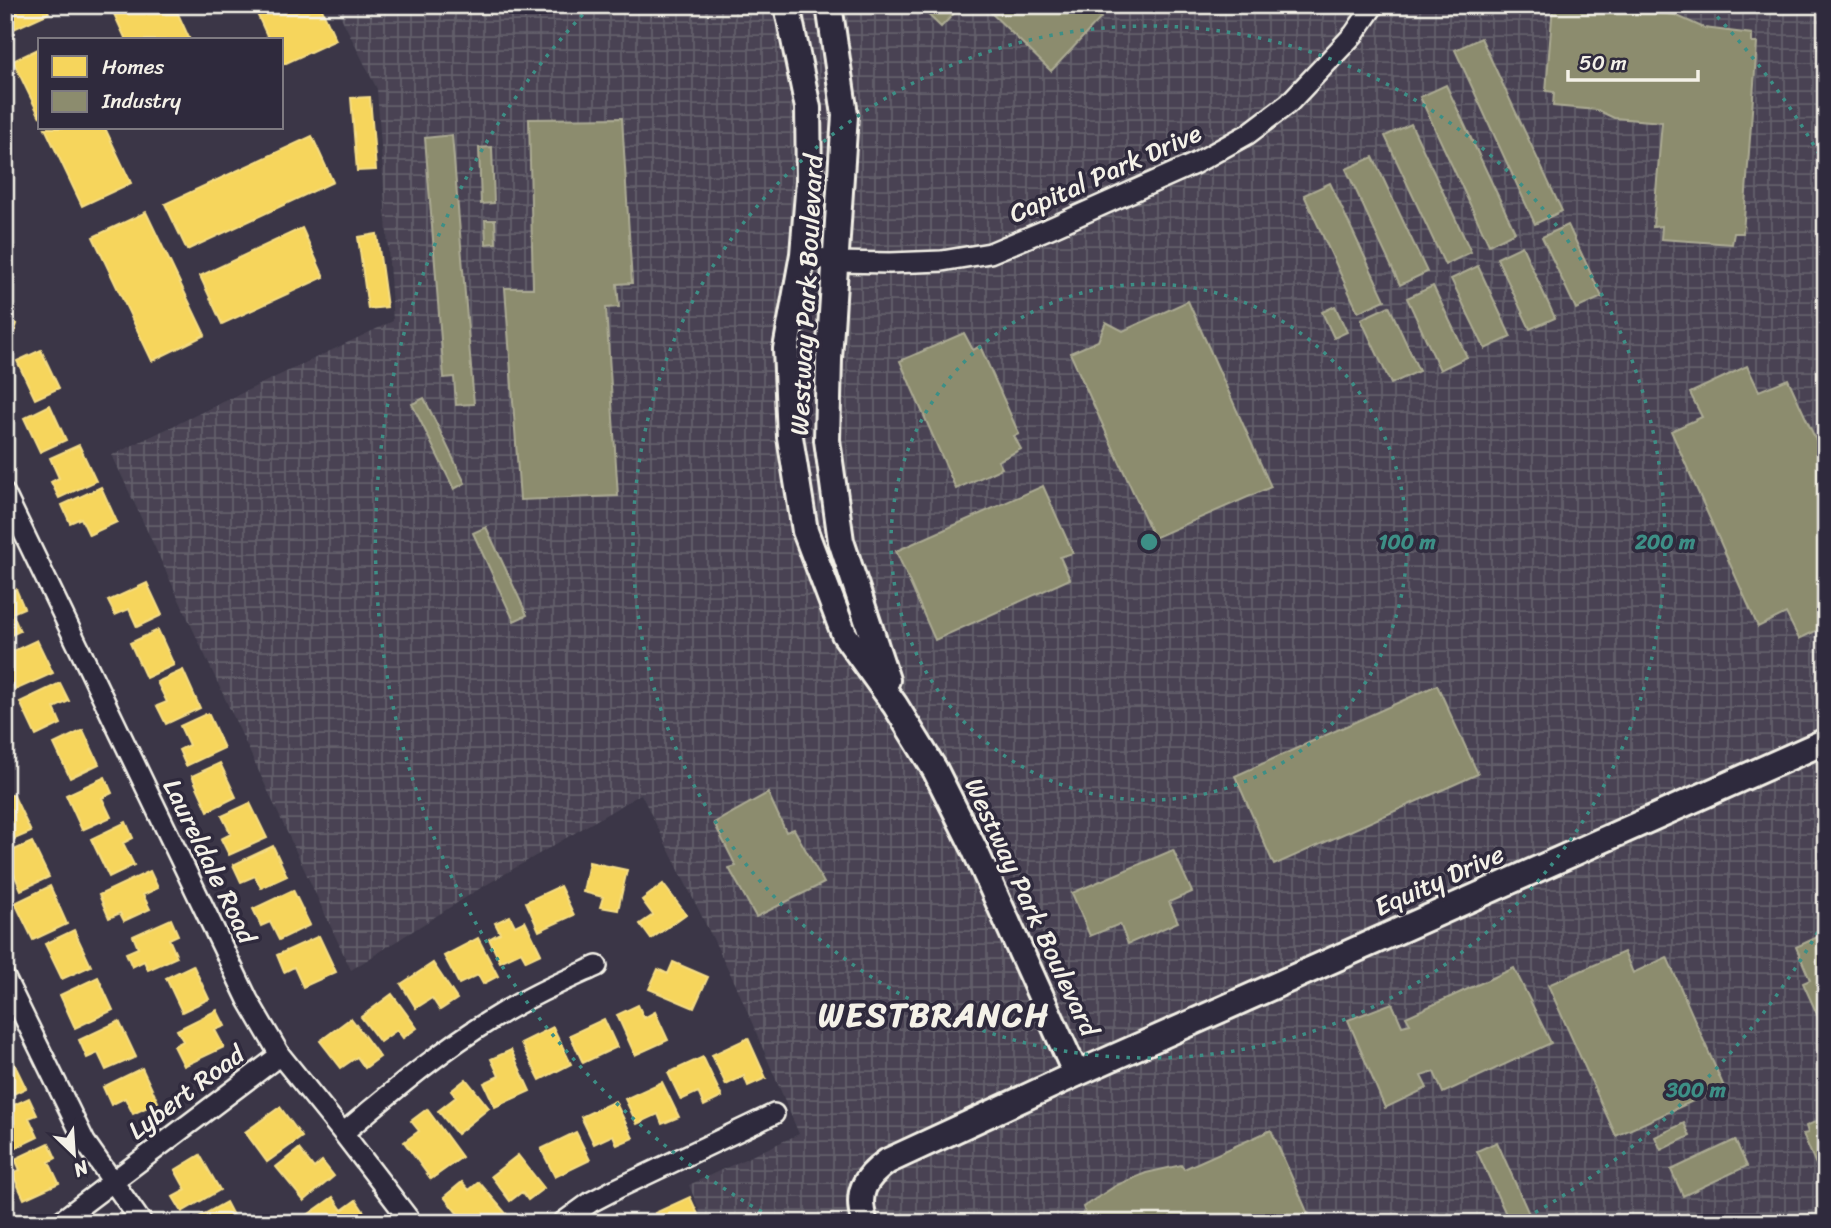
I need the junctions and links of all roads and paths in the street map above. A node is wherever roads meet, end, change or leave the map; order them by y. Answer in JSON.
{"nodes":[{"id":1,"x":787,"y":5,"type":"edge"},
{"id":2,"x":829,"y":5,"type":"edge"},
{"id":3,"x":1374,"y":5,"type":"edge"},
{"id":4,"x":803,"y":254,"type":"junction"},
{"id":5,"x":837,"y":262,"type":"junction"},
{"id":6,"x":5,"y":494,"type":"edge"},
{"id":7,"x":895,"y":705,"type":"junction"},
{"id":8,"x":1826,"y":741,"type":"edge"},
{"id":9,"x":597,"y":966,"type":"dead end"},
{"id":10,"x":5,"y":978,"type":"edge"},
{"id":11,"x":280,"y":1055,"type":"junction"},
{"id":12,"x":1076,"y":1074,"type":"junction"},
{"id":13,"x":774,"y":1114,"type":"dead end"},
{"id":14,"x":343,"y":1133,"type":"junction"},
{"id":15,"x":113,"y":1181,"type":"junction"},
{"id":16,"x":58,"y":1223,"type":"edge"},
{"id":17,"x":142,"y":1223,"type":"edge"},
{"id":18,"x":412,"y":1223,"type":"edge"},
{"id":19,"x":562,"y":1223,"type":"edge"},
{"id":20,"x":865,"y":1223,"type":"edge"}],
"edges":[{"from":1,"to":4,"type":"street","name":"Westway Park Boulevard"},
{"from":2,"to":5,"type":"street","name":"Westway Park Boulevard"},
{"from":3,"to":5,"type":"street","name":"Capital Park Drive"},
{"from":4,"to":5,"type":"street","name":"Capital Park Drive"},
{"from":4,"to":7,"type":"street","name":"Westway Park Boulevard"},
{"from":5,"to":7,"type":"street","name":"Westway Park Boulevard"},
{"from":6,"to":11,"type":"street","name":"Laureldale Road"},
{"from":7,"to":12,"type":"street","name":"Westway Park Boulevard"},
{"from":8,"to":12,"type":"street","name":"Equity Drive"},
{"from":9,"to":14,"type":"street"},
{"from":10,"to":15,"type":"street"},
{"from":11,"to":14,"type":"street","name":"Laureldale Road"},
{"from":11,"to":15,"type":"street","name":"Lybert Road"},
{"from":12,"to":20,"type":"street","name":"Westway Park Boulevard"},
{"from":13,"to":19,"type":"street"},
{"from":14,"to":18,"type":"street","name":"Laureldale Road"},
{"from":15,"to":16,"type":"street","name":"Lybert Road"},
{"from":15,"to":17,"type":"street"}]}
